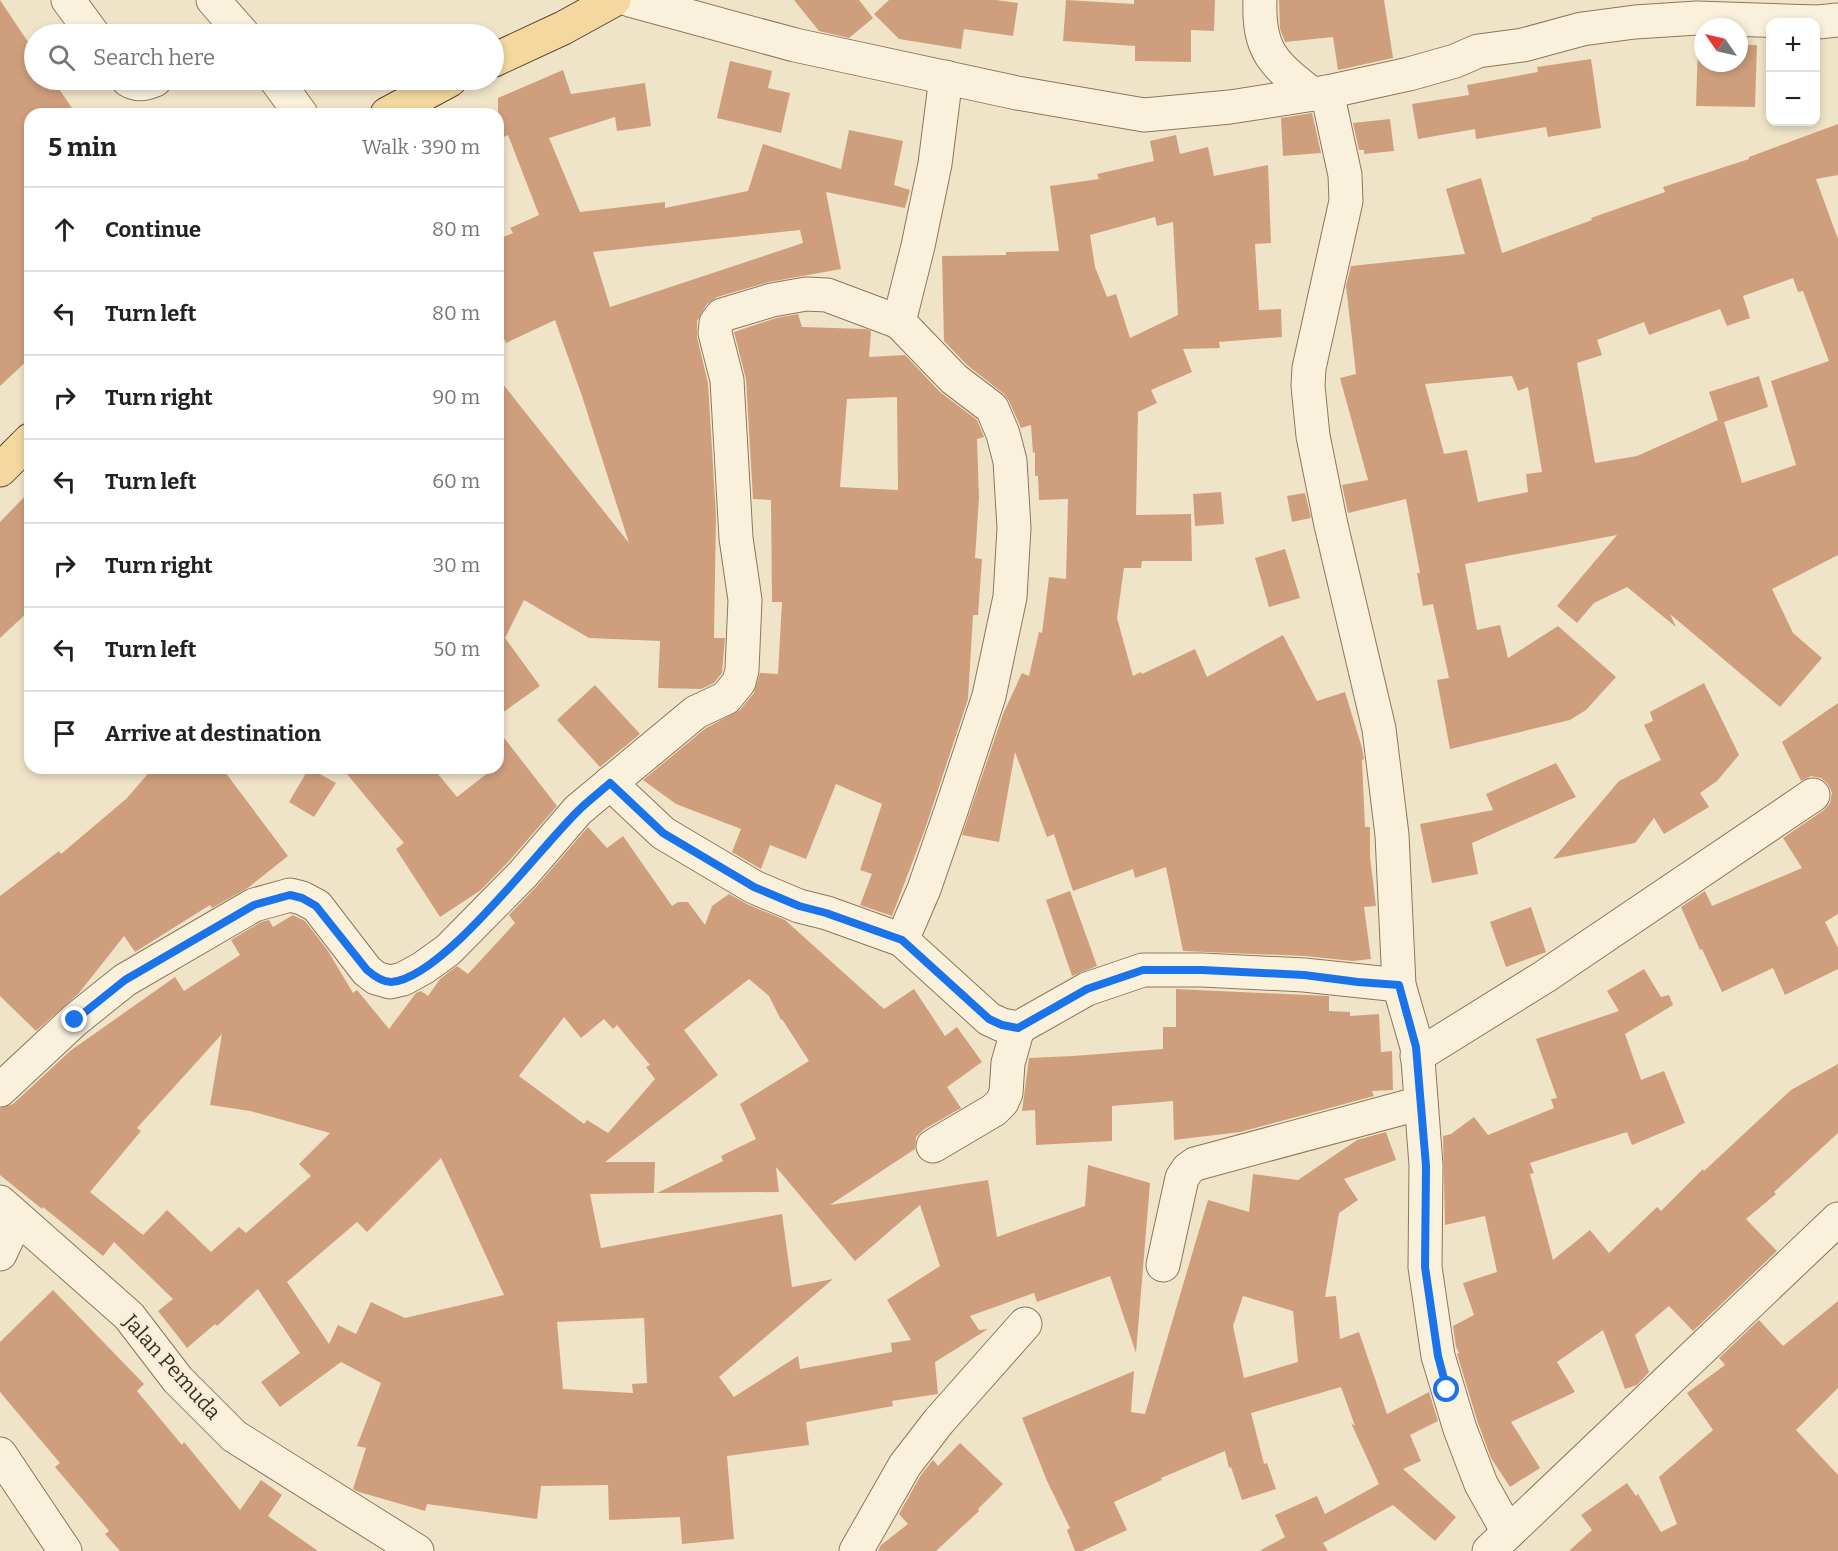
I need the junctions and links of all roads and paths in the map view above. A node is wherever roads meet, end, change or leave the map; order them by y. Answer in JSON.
{"nodes":[{"id":1,"x":68,"y":0,"type":"edge"},
{"id":2,"x":213,"y":0,"type":"edge"},
{"id":3,"x":614,"y":0,"type":"edge"},
{"id":4,"x":630,"y":0,"type":"edge"},
{"id":5,"x":1260,"y":0,"type":"edge"},
{"id":6,"x":1838,"y":20,"type":"edge"},
{"id":7,"x":86,"y":24,"type":"edge"},
{"id":8,"x":230,"y":24,"type":"edge"},
{"id":9,"x":504,"y":55,"type":"edge"},
{"id":10,"x":946,"y":77,"type":"junction"},
{"id":11,"x":283,"y":90,"type":"edge"},
{"id":12,"x":431,"y":90,"type":"edge"},
{"id":13,"x":1319,"y":93,"type":"junction"},
{"id":14,"x":297,"y":108,"type":"edge"},
{"id":15,"x":398,"y":108,"type":"edge"},
{"id":16,"x":899,"y":322,"type":"junction"},
{"id":17,"x":24,"y":446,"type":"edge"},
{"id":18,"x":0,"y":470,"type":"edge"},
{"id":19,"x":610,"y":783,"type":"junction"},
{"id":20,"x":1814,"y":795,"type":"dead end"},
{"id":21,"x":902,"y":940,"type":"junction"},
{"id":22,"x":1399,"y":985,"type":"junction"},
{"id":23,"x":1018,"y":1028,"type":"junction"},
{"id":24,"x":1417,"y":1056,"type":"junction"},
{"id":25,"x":0,"y":1090,"type":"edge"},
{"id":26,"x":1421,"y":1103,"type":"junction"},
{"id":27,"x":933,"y":1146,"type":"dead end"},
{"id":28,"x":9,"y":1210,"type":"edge"},
{"id":29,"x":1838,"y":1219,"type":"edge"},
{"id":30,"x":0,"y":1254,"type":"edge"},
{"id":31,"x":1163,"y":1266,"type":"dead end"},
{"id":32,"x":1025,"y":1324,"type":"dead end"},
{"id":33,"x":0,"y":1454,"type":"edge"},
{"id":34,"x":1498,"y":1542,"type":"edge"},
{"id":35,"x":65,"y":1551,"type":"edge"},
{"id":36,"x":417,"y":1551,"type":"edge"},
{"id":37,"x":856,"y":1551,"type":"edge"}],
"edges":[{"from":1,"to":7,"type":"street"},
{"from":2,"to":8,"type":"street"},
{"from":3,"to":9,"type":"main road"},
{"from":4,"to":10,"type":"street"},
{"from":5,"to":13,"type":"street"},
{"from":6,"to":13,"type":"street"},
{"from":10,"to":13,"type":"street"},
{"from":10,"to":16,"type":"street"},
{"from":11,"to":14,"type":"street"},
{"from":12,"to":15,"type":"main road"},
{"from":13,"to":22,"type":"street"},
{"from":16,"to":19,"type":"street"},
{"from":16,"to":21,"type":"street"},
{"from":17,"to":18,"type":"main road"},
{"from":19,"to":21,"type":"street"},
{"from":19,"to":25,"type":"street"},
{"from":20,"to":24,"type":"street"},
{"from":21,"to":23,"type":"street"},
{"from":22,"to":23,"type":"street"},
{"from":22,"to":24,"type":"street"},
{"from":23,"to":27,"type":"street"},
{"from":24,"to":26,"type":"street"},
{"from":26,"to":31,"type":"street"},
{"from":26,"to":34,"type":"street"},
{"from":28,"to":30,"type":"street"},
{"from":28,"to":36,"type":"street","name":"Jalan Pemuda"},
{"from":29,"to":34,"type":"street"},
{"from":32,"to":37,"type":"street"},
{"from":33,"to":35,"type":"street"}]}
